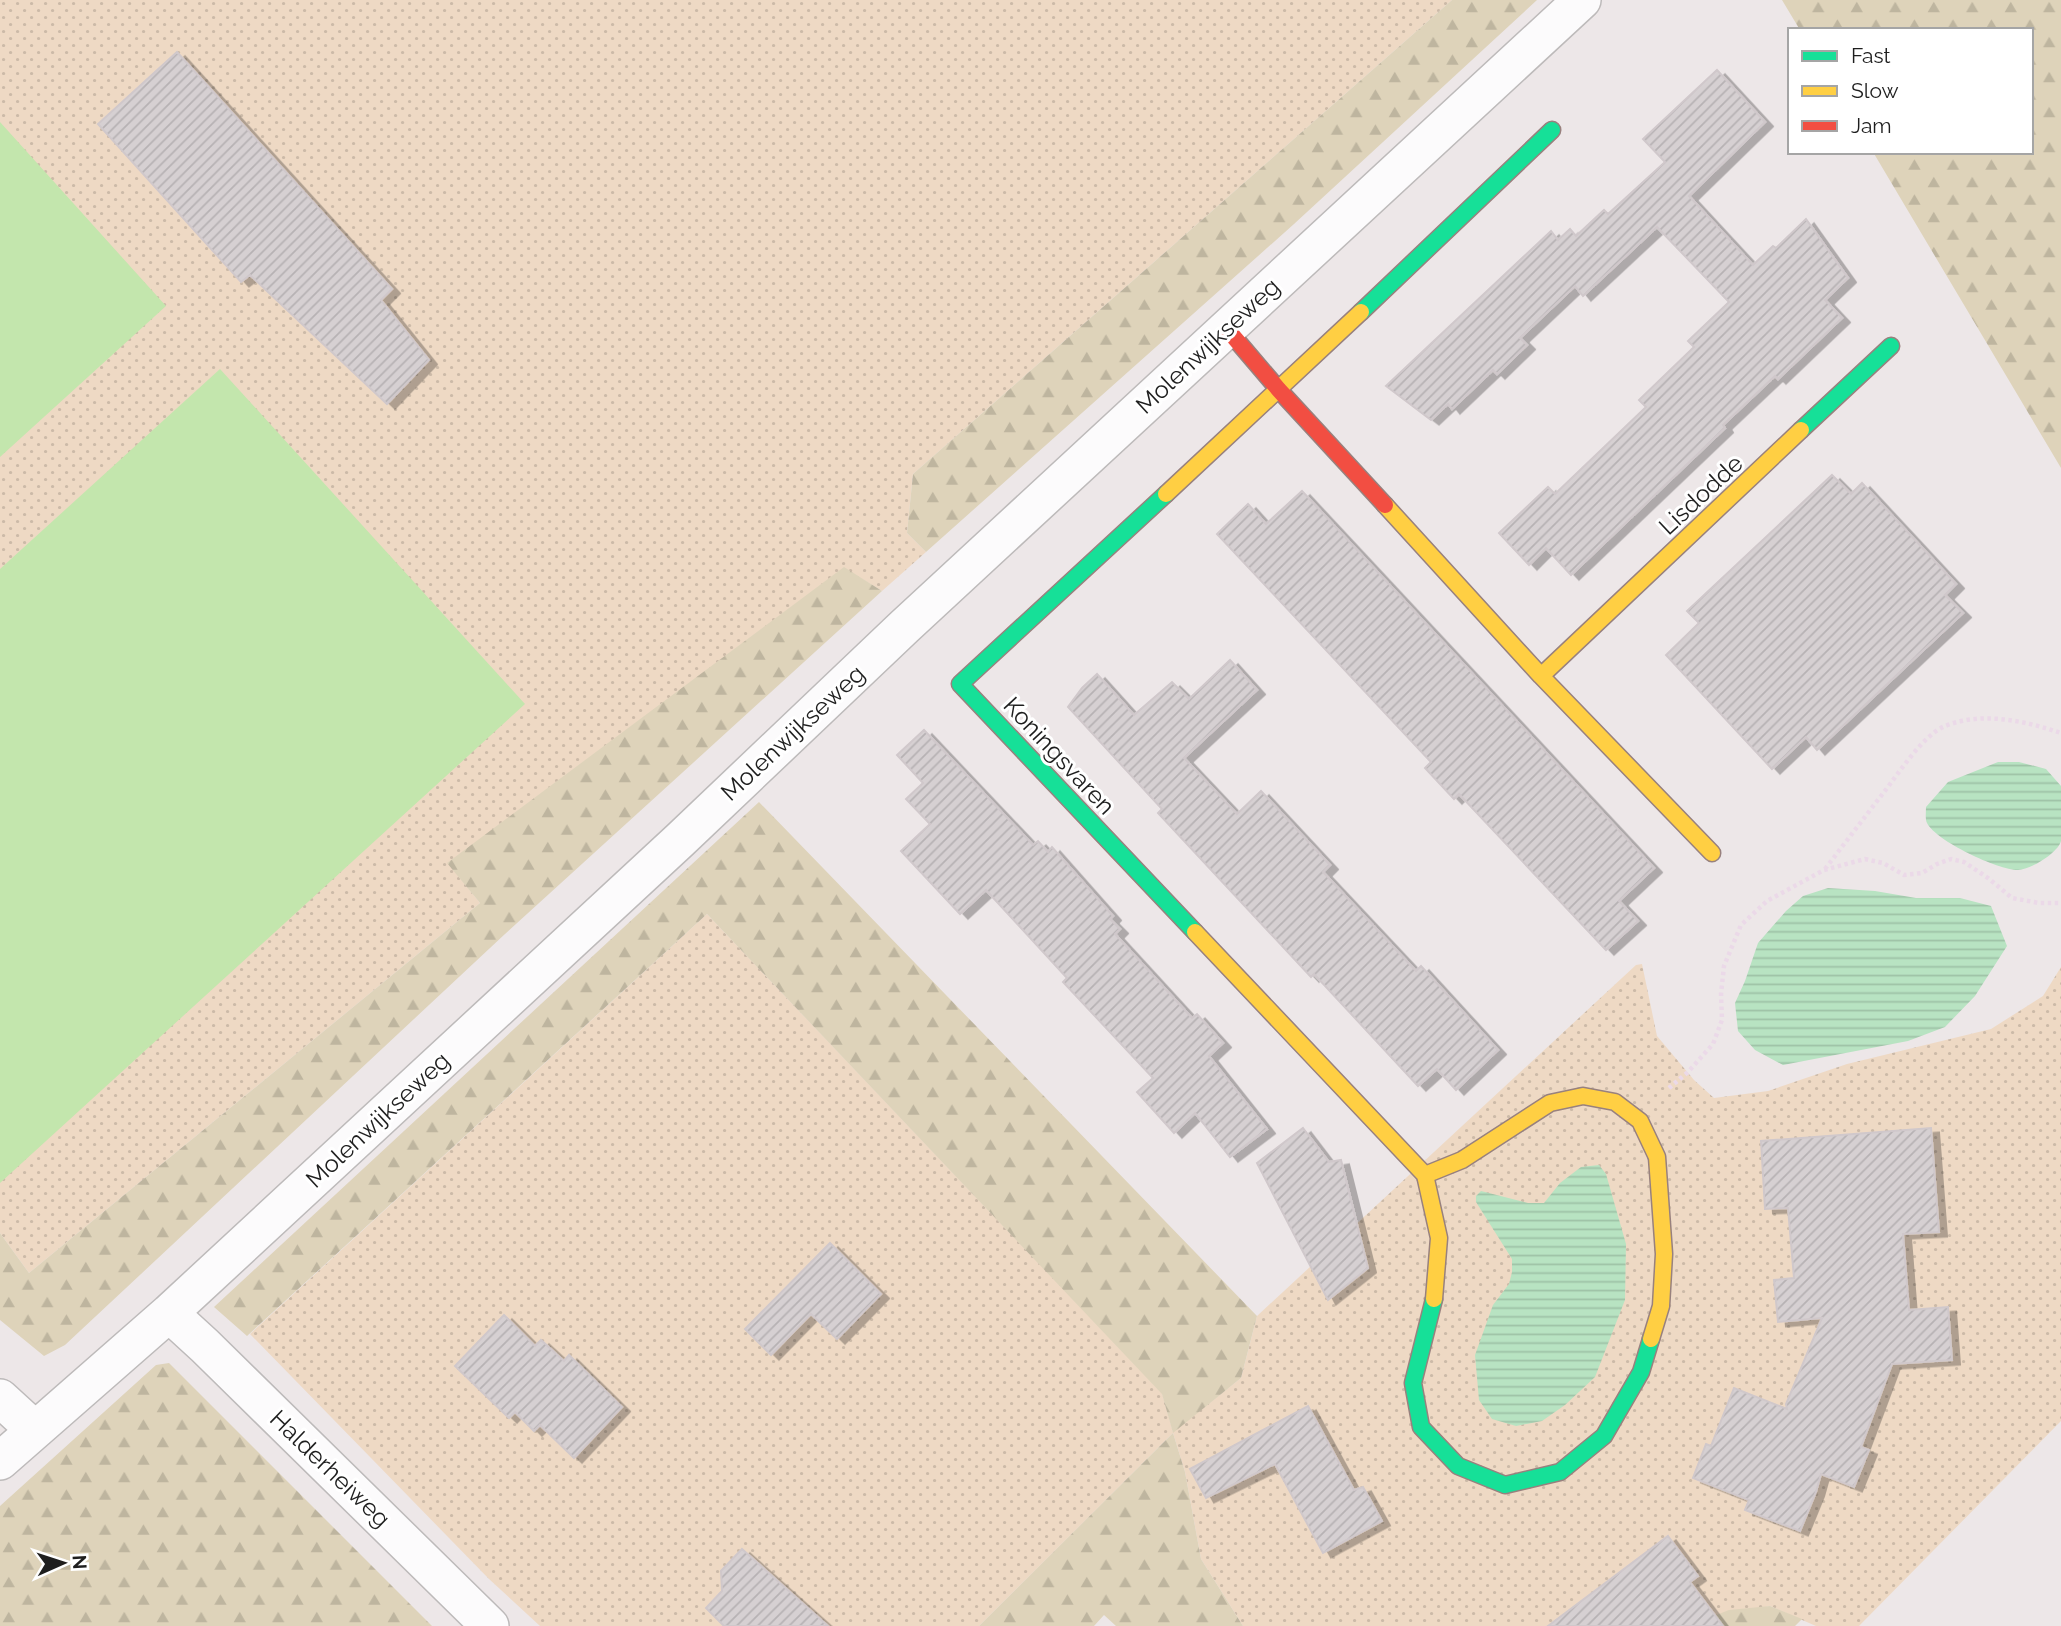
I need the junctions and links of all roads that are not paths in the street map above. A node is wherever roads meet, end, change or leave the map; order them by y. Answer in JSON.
{"nodes":[{"id":1,"x":1582,"y":0,"type":"edge"},
{"id":2,"x":1552,"y":130,"type":"dead end"},
{"id":3,"x":1227,"y":328,"type":"junction"},
{"id":4,"x":1891,"y":346,"type":"dead end"},
{"id":5,"x":1279,"y":390,"type":"junction"},
{"id":6,"x":1541,"y":676,"type":"junction"},
{"id":7,"x":1712,"y":853,"type":"dead end"},
{"id":8,"x":1425,"y":1175,"type":"junction"},
{"id":9,"x":169,"y":1313,"type":"junction"},
{"id":10,"x":0,"y":1398,"type":"edge"},
{"id":11,"x":35,"y":1430,"type":"junction"},
{"id":12,"x":0,"y":1461,"type":"edge"},
{"id":13,"x":490,"y":1626,"type":"edge"}],
"edges":[{"from":1,"to":3,"type":"street","name":"Molenwijkseweg"},
{"from":2,"to":5,"type":"street"},
{"from":3,"to":5,"type":"street"},
{"from":3,"to":9,"type":"street","name":"Molenwijkseweg"},
{"from":4,"to":6,"type":"street","name":"Lisdodde"},
{"from":5,"to":6,"type":"street"},
{"from":5,"to":8,"type":"street","name":"Koningsvaren"},
{"from":6,"to":7,"type":"street"},
{"from":8,"to":8,"type":"street"},
{"from":9,"to":11,"type":"street","name":"Molenwijkseweg"},
{"from":9,"to":13,"type":"street","name":"Halderheiweg"},
{"from":10,"to":11,"type":"street"},
{"from":11,"to":12,"type":"street","name":"Molenwijkseweg"}]}
